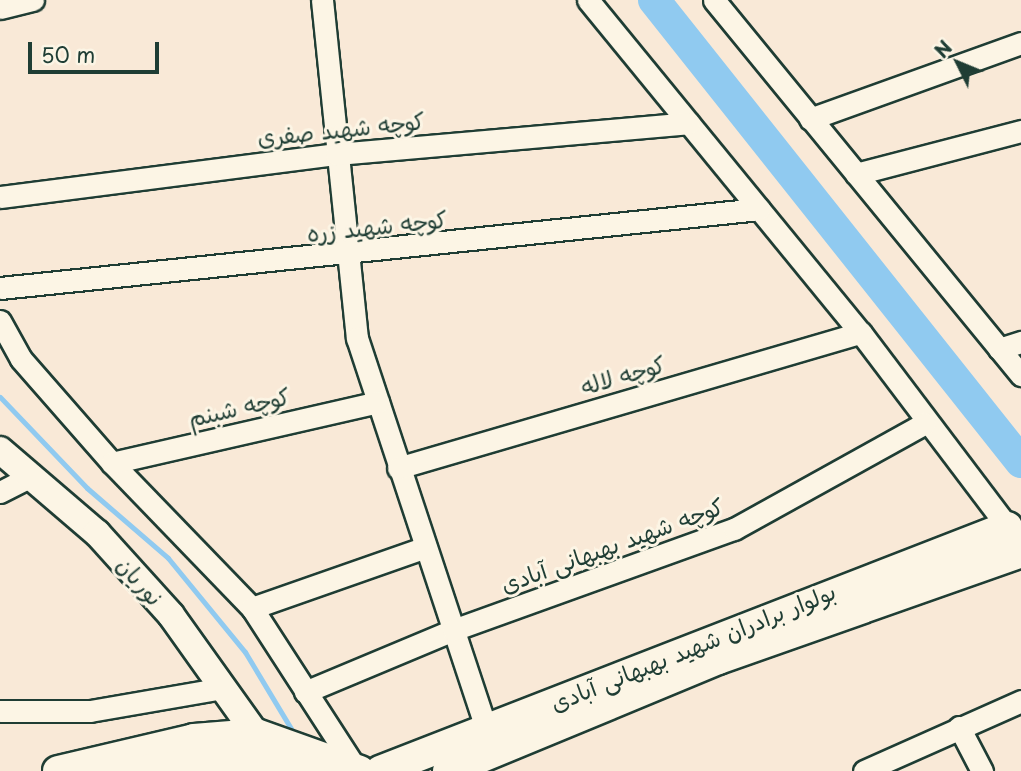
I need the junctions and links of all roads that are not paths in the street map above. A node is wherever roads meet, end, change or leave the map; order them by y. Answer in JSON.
{"nodes":[{"id":1,"x":33,"y":0,"type":"edge"},
{"id":2,"x":322,"y":0,"type":"edge"},
{"id":3,"x":588,"y":0,"type":"edge"},
{"id":4,"x":714,"y":0,"type":"edge"},
{"id":5,"x":0,"y":8,"type":"edge"},
{"id":6,"x":1021,"y":43,"type":"edge"},
{"id":7,"x":810,"y":119,"type":"junction"},
{"id":8,"x":690,"y":123,"type":"junction"},
{"id":9,"x":1021,"y":131,"type":"edge"},
{"id":10,"x":335,"y":154,"type":"junction"},
{"id":11,"x":856,"y":174,"type":"junction"},
{"id":12,"x":0,"y":197,"type":"edge"},
{"id":13,"x":759,"y":209,"type":"junction"},
{"id":14,"x":344,"y":256,"type":"junction"},
{"id":15,"x":0,"y":288,"type":"edge"},
{"id":16,"x":0,"y":321,"type":"edge"},
{"id":17,"x":861,"y":333,"type":"junction"},
{"id":18,"x":1021,"y":342,"type":"edge"},
{"id":19,"x":999,"y":349,"type":"junction"},
{"id":20,"x":1021,"y":375,"type":"edge"},
{"id":21,"x":378,"y":402,"type":"junction"},
{"id":22,"x":925,"y":423,"type":"junction"},
{"id":23,"x":0,"y":450,"type":"edge"},
{"id":24,"x":112,"y":463,"type":"junction"},
{"id":25,"x":398,"y":468,"type":"junction"},
{"id":26,"x":28,"y":478,"type":"junction"},
{"id":27,"x":0,"y":492,"type":"edge"},
{"id":28,"x":1018,"y":537,"type":"edge"},
{"id":29,"x":426,"y":547,"type":"junction"},
{"id":30,"x":252,"y":608,"type":"junction"},
{"id":31,"x":453,"y":630,"type":"junction"},
{"id":32,"x":223,"y":688,"type":"junction"},
{"id":33,"x":305,"y":692,"type":"junction"},
{"id":34,"x":1021,"y":701,"type":"edge"},
{"id":35,"x":0,"y":710,"type":"edge"},
{"id":36,"x":959,"y":727,"type":"junction"},
{"id":37,"x":486,"y":729,"type":"junction"},
{"id":38,"x":310,"y":762,"type":"edge"},
{"id":39,"x":58,"y":771,"type":"edge"},
{"id":40,"x":138,"y":771,"type":"edge"},
{"id":41,"x":448,"y":771,"type":"edge"},
{"id":42,"x":864,"y":771,"type":"edge"},
{"id":43,"x":982,"y":771,"type":"edge"}],
"edges":[{"from":1,"to":5,"type":"street"},
{"from":2,"to":10,"type":"street"},
{"from":3,"to":8,"type":"street"},
{"from":4,"to":7,"type":"street"},
{"from":6,"to":7,"type":"street"},
{"from":7,"to":11,"type":"street"},
{"from":8,"to":10,"type":"street","name":"کوچه شهید صفری"},
{"from":8,"to":13,"type":"street"},
{"from":9,"to":11,"type":"street"},
{"from":10,"to":12,"type":"street","name":"کوچه شهید صفری"},
{"from":10,"to":14,"type":"street"},
{"from":11,"to":19,"type":"street"},
{"from":13,"to":14,"type":"street","name":"کوچه شهید زره"},
{"from":13,"to":17,"type":"street"},
{"from":14,"to":15,"type":"street","name":"کوچه شهید زره"},
{"from":14,"to":21,"type":"street"},
{"from":16,"to":24,"type":"street"},
{"from":17,"to":22,"type":"street"},
{"from":17,"to":25,"type":"street","name":"کوچه لاله"},
{"from":18,"to":19,"type":"street"},
{"from":19,"to":20,"type":"street"},
{"from":21,"to":24,"type":"street","name":"کوچه شبنم"},
{"from":21,"to":25,"type":"street"},
{"from":22,"to":28,"type":"street"},
{"from":22,"to":31,"type":"street","name":"کوچه شهید بهبهانی آبادی"},
{"from":23,"to":26,"type":"street","name":"نوریان"},
{"from":24,"to":30,"type":"street"},
{"from":25,"to":29,"type":"street"},
{"from":26,"to":27,"type":"street"},
{"from":26,"to":32,"type":"street","name":"نوریان"},
{"from":28,"to":37,"type":"main road","name":"بولوار برادران شهید بهبهانی آبادی"},
{"from":28,"to":41,"type":"main road","name":"بولوار برادران شهید بهبهانی آبادی"},
{"from":29,"to":30,"type":"street"},
{"from":29,"to":31,"type":"street"},
{"from":30,"to":33,"type":"street"},
{"from":31,"to":33,"type":"street","name":"کوچه شهید بهبهانی آبادی"},
{"from":31,"to":37,"type":"street"},
{"from":32,"to":35,"type":"street"},
{"from":32,"to":38,"type":"street","name":"نوریان"},
{"from":33,"to":38,"type":"street"},
{"from":34,"to":36,"type":"street"},
{"from":36,"to":42,"type":"street"},
{"from":36,"to":43,"type":"street"},
{"from":37,"to":38,"type":"main road","name":"بولوار برادران شهید بهبهانی آبادی"},
{"from":38,"to":39,"type":"main road"},
{"from":38,"to":40,"type":"main road"}]}
